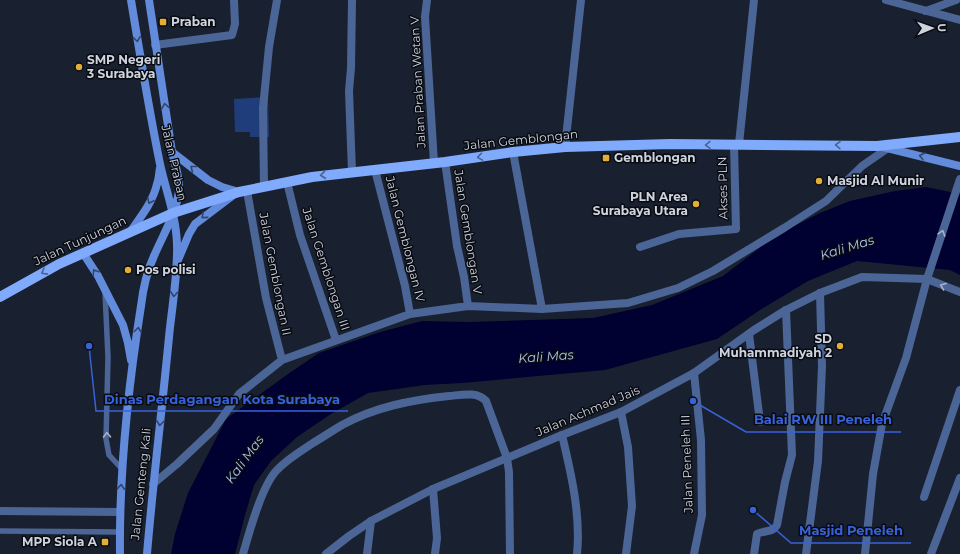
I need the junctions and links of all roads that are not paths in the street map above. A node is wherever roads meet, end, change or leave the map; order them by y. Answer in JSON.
{"nodes":[{"id":1,"x":131,"y":0,"type":"edge"},
{"id":2,"x":148,"y":0,"type":"edge"},
{"id":3,"x":234,"y":0,"type":"edge"},
{"id":4,"x":277,"y":0,"type":"edge"},
{"id":5,"x":352,"y":0,"type":"edge"},
{"id":6,"x":427,"y":0,"type":"edge"},
{"id":7,"x":581,"y":0,"type":"edge"},
{"id":8,"x":754,"y":0,"type":"edge"},
{"id":9,"x":886,"y":0,"type":"edge"},
{"id":10,"x":956,"y":0,"type":"edge"},
{"id":11,"x":926,"y":11,"type":"junction"},
{"id":12,"x":960,"y":20,"type":"edge"},
{"id":13,"x":156,"y":45,"type":"junction"},
{"id":14,"x":960,"y":137,"type":"edge"},
{"id":15,"x":736,"y":144,"type":"junction"},
{"id":16,"x":877,"y":146,"type":"junction"},
{"id":17,"x":565,"y":147,"type":"junction"},
{"id":18,"x":888,"y":148,"type":"junction"},
{"id":19,"x":172,"y":152,"type":"junction"},
{"id":20,"x":513,"y":152,"type":"junction"},
{"id":21,"x":445,"y":162,"type":"junction"},
{"id":22,"x":434,"y":163,"type":"junction"},
{"id":23,"x":160,"y":165,"type":"junction"},
{"id":24,"x":960,"y":166,"type":"edge"},
{"id":25,"x":375,"y":170,"type":"junction"},
{"id":26,"x":352,"y":172,"type":"junction"},
{"id":27,"x":287,"y":182,"type":"junction"},
{"id":28,"x":958,"y":183,"type":"edge"},
{"id":29,"x":264,"y":187,"type":"junction"},
{"id":30,"x":241,"y":192,"type":"junction"},
{"id":31,"x":173,"y":213,"type":"junction"},
{"id":32,"x":130,"y":232,"type":"junction"},
{"id":33,"x":640,"y":247,"type":"dead end"},
{"id":34,"x":84,"y":253,"type":"junction"},
{"id":35,"x":176,"y":264,"type":"junction"},
{"id":36,"x":926,"y":279,"type":"junction"},
{"id":37,"x":105,"y":291,"type":"junction"},
{"id":38,"x":960,"y":292,"type":"edge"},
{"id":39,"x":820,"y":293,"type":"junction"},
{"id":40,"x":0,"y":297,"type":"edge"},
{"id":41,"x":468,"y":306,"type":"junction"},
{"id":42,"x":542,"y":309,"type":"junction"},
{"id":43,"x":786,"y":310,"type":"junction"},
{"id":44,"x":410,"y":314,"type":"junction"},
{"id":45,"x":748,"y":334,"type":"junction"},
{"id":46,"x":336,"y":340,"type":"junction"},
{"id":47,"x":282,"y":360,"type":"junction"},
{"id":48,"x":132,"y":364,"type":"junction"},
{"id":49,"x":694,"y":373,"type":"junction"},
{"id":50,"x":960,"y":390,"type":"edge"},
{"id":51,"x":621,"y":412,"type":"junction"},
{"id":52,"x":760,"y":422,"type":"dead end"},
{"id":53,"x":562,"y":435,"type":"junction"},
{"id":54,"x":508,"y":458,"type":"junction"},
{"id":55,"x":122,"y":469,"type":"junction"},
{"id":56,"x":960,"y":478,"type":"edge"},
{"id":57,"x":153,"y":484,"type":"junction"},
{"id":58,"x":433,"y":489,"type":"junction"},
{"id":59,"x":924,"y":497,"type":"dead end"},
{"id":60,"x":0,"y":511,"type":"edge"},
{"id":61,"x":120,"y":512,"type":"junction"},
{"id":62,"x":371,"y":521,"type":"junction"},
{"id":63,"x":0,"y":531,"type":"edge"},
{"id":64,"x":120,"y":532,"type":"junction"},
{"id":65,"x":120,"y":554,"type":"edge"},
{"id":66,"x":147,"y":554,"type":"edge"},
{"id":67,"x":243,"y":554,"type":"edge"},
{"id":68,"x":326,"y":554,"type":"edge"},
{"id":69,"x":367,"y":554,"type":"edge"},
{"id":70,"x":435,"y":554,"type":"edge"},
{"id":71,"x":510,"y":554,"type":"edge"},
{"id":72,"x":576,"y":554,"type":"edge"},
{"id":73,"x":626,"y":554,"type":"edge"},
{"id":74,"x":694,"y":554,"type":"edge"},
{"id":75,"x":754,"y":554,"type":"edge"},
{"id":76,"x":806,"y":554,"type":"edge"},
{"id":77,"x":865,"y":554,"type":"edge"},
{"id":78,"x":931,"y":554,"type":"edge"}],
"edges":[{"from":1,"to":23,"type":"main road","name":"Jalan Praban","one_way":true},
{"from":2,"to":13,"type":"main road","name":"Jalan Praban"},
{"from":3,"to":13,"type":"street"},
{"from":4,"to":29,"type":"street"},
{"from":5,"to":26,"type":"street"},
{"from":6,"to":22,"type":"street","name":"Jalan Praban Wetan V"},
{"from":7,"to":17,"type":"street"},
{"from":8,"to":15,"type":"street"},
{"from":9,"to":11,"type":"street"},
{"from":10,"to":11,"type":"street"},
{"from":11,"to":12,"type":"street"},
{"from":19,"to":13,"type":"main road","name":"Jalan Praban","one_way":true},
{"from":14,"to":16,"type":"main road","name":"Jalan Gemblongan"},
{"from":16,"to":15,"type":"main road","name":"Jalan Gemblongan","one_way":true},
{"from":15,"to":17,"type":"main road","name":"Jalan Gemblongan","one_way":true},
{"from":15,"to":33,"type":"street","name":"Akses PLN"},
{"from":16,"to":18,"type":"main road"},
{"from":17,"to":20,"type":"main road","name":"Jalan Gemblongan"},
{"from":24,"to":18,"type":"main road","one_way":true},
{"from":18,"to":42,"type":"street"},
{"from":30,"to":19,"type":"main road","one_way":true},
{"from":19,"to":31,"type":"main road","name":"Jalan Praban"},
{"from":20,"to":21,"type":"main road","name":"Jalan Gemblongan","one_way":true},
{"from":20,"to":42,"type":"street"},
{"from":21,"to":22,"type":"main road","name":"Jalan Gemblongan"},
{"from":21,"to":41,"type":"street","name":"Jalan Gemblongan V"},
{"from":22,"to":25,"type":"main road","name":"Jalan Gemblongan"},
{"from":23,"to":31,"type":"main road","name":"Jalan Praban"},
{"from":23,"to":32,"type":"main road","one_way":true},
{"from":25,"to":26,"type":"main road","name":"Jalan Gemblongan"},
{"from":25,"to":44,"type":"street","name":"Jalan Gemblongan IV"},
{"from":26,"to":27,"type":"main road","name":"Jalan Gemblongan","one_way":true},
{"from":27,"to":29,"type":"main road","name":"Jalan Gemblongan"},
{"from":27,"to":46,"type":"street","name":"Jalan Gemblongan III"},
{"from":36,"to":28,"type":"street","one_way":true},
{"from":29,"to":30,"type":"main road","name":"Jalan Gemblongan"},
{"from":30,"to":31,"type":"main road","name":"Jalan Gemblongan"},
{"from":30,"to":35,"type":"main road","one_way":true},
{"from":30,"to":47,"type":"street","name":"Jalan Gemblongan II"},
{"from":31,"to":32,"type":"main road","name":"Jalan Tunjungan"},
{"from":31,"to":35,"type":"main road","name":"Jalan Genteng Kali"},
{"from":48,"to":31,"type":"main road","name":"Jalan Genteng Kali","one_way":true},
{"from":32,"to":34,"type":"main road","name":"Jalan Tunjungan"},
{"from":37,"to":34,"type":"main road","one_way":true},
{"from":34,"to":40,"type":"main road","name":"Jalan Tunjungan","one_way":true},
{"from":35,"to":57,"type":"main road","name":"Jalan Genteng Kali","one_way":true},
{"from":38,"to":36,"type":"street","name":"Jalan Achmad Jais","one_way":true},
{"from":36,"to":39,"type":"street","name":"Jalan Achmad Jais"},
{"from":36,"to":77,"type":"street"},
{"from":37,"to":48,"type":"main road"},
{"from":55,"to":37,"type":"lane","one_way":true},
{"from":39,"to":43,"type":"street","name":"Jalan Achmad Jais"},
{"from":39,"to":76,"type":"street"},
{"from":41,"to":42,"type":"street"},
{"from":41,"to":44,"type":"street"},
{"from":43,"to":45,"type":"street","name":"Jalan Achmad Jais"},
{"from":43,"to":75,"type":"street"},
{"from":44,"to":46,"type":"street"},
{"from":45,"to":49,"type":"street","name":"Jalan Achmad Jais"},
{"from":45,"to":52,"type":"street"},
{"from":46,"to":47,"type":"street"},
{"from":47,"to":57,"type":"street"},
{"from":48,"to":55,"type":"main road","name":"Jalan Genteng Kali"},
{"from":49,"to":51,"type":"street","name":"Jalan Achmad Jais"},
{"from":49,"to":74,"type":"street","name":"Jalan Peneleh III"},
{"from":50,"to":59,"type":"street"},
{"from":51,"to":53,"type":"street","name":"Jalan Achmad Jais"},
{"from":51,"to":73,"type":"street"},
{"from":53,"to":54,"type":"street","name":"Jalan Achmad Jais"},
{"from":53,"to":72,"type":"street"},
{"from":54,"to":58,"type":"street","name":"Jalan Achmad Jais"},
{"from":54,"to":67,"type":"street"},
{"from":54,"to":71,"type":"street"},
{"from":61,"to":55,"type":"main road","name":"Jalan Genteng Kali","one_way":true},
{"from":56,"to":78,"type":"street"},
{"from":57,"to":66,"type":"main road","name":"Jalan Genteng Kali"},
{"from":58,"to":62,"type":"street","name":"Jalan Achmad Jais"},
{"from":58,"to":70,"type":"street"},
{"from":60,"to":61,"type":"street"},
{"from":61,"to":64,"type":"main road","name":"Jalan Genteng Kali"},
{"from":62,"to":68,"type":"street","name":"Jalan Achmad Jais"},
{"from":62,"to":69,"type":"street"},
{"from":63,"to":64,"type":"lane"},
{"from":64,"to":65,"type":"main road","name":"Jalan Genteng Kali"}]}
